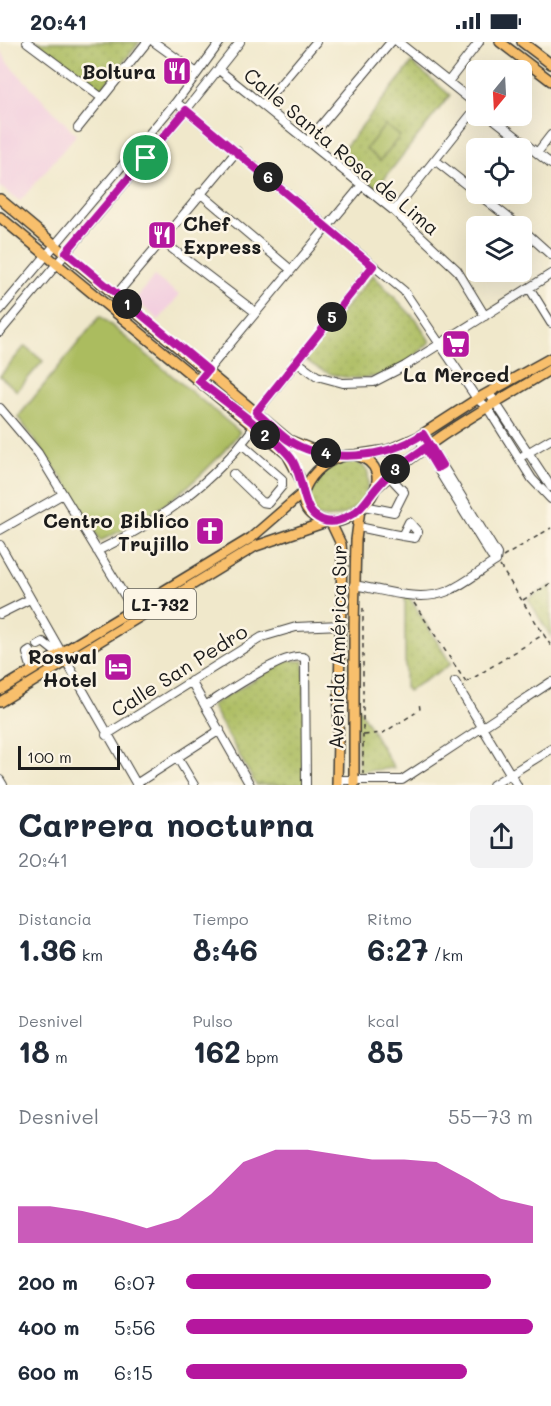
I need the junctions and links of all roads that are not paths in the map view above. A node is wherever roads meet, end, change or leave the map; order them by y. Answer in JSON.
{"nodes":[{"id":1,"x":27,"y":42,"type":"edge"},
{"id":2,"x":147,"y":42,"type":"edge"},
{"id":3,"x":154,"y":42,"type":"edge"},
{"id":4,"x":220,"y":42,"type":"edge"},
{"id":5,"x":240,"y":42,"type":"edge"},
{"id":6,"x":316,"y":42,"type":"edge"},
{"id":7,"x":391,"y":42,"type":"edge"},
{"id":8,"x":398,"y":42,"type":"edge"},
{"id":9,"x":479,"y":42,"type":"edge"},
{"id":10,"x":500,"y":42,"type":"edge"},
{"id":11,"x":522,"y":42,"type":"edge"},
{"id":12,"x":551,"y":64,"type":"edge"},
{"id":13,"x":219,"y":70,"type":"junction"},
{"id":14,"x":197,"y":73,"type":"junction"},
{"id":15,"x":551,"y":81,"type":"edge"},
{"id":16,"x":448,"y":82,"type":"junction"},
{"id":17,"x":466,"y":97,"type":"edge"},
{"id":18,"x":102,"y":98,"type":"junction"},
{"id":19,"x":176,"y":102,"type":"junction"},
{"id":20,"x":263,"y":105,"type":"junction"},
{"id":21,"x":186,"y":110,"type":"junction"},
{"id":22,"x":466,"y":121,"type":"edge"},
{"id":23,"x":503,"y":126,"type":"edge"},
{"id":24,"x":78,"y":128,"type":"dead end"},
{"id":25,"x":551,"y":135,"type":"edge"},
{"id":26,"x":307,"y":142,"type":"junction"},
{"id":27,"x":237,"y":151,"type":"junction"},
{"id":28,"x":537,"y":153,"type":"junction"},
{"id":29,"x":436,"y":161,"type":"junction"},
{"id":30,"x":551,"y":164,"type":"edge"},
{"id":31,"x":362,"y":185,"type":"junction"},
{"id":32,"x":200,"y":193,"type":"junction"},
{"id":33,"x":0,"y":199,"type":"edge"},
{"id":34,"x":394,"y":212,"type":"junction"},
{"id":35,"x":505,"y":216,"type":"edge"},
{"id":36,"x":0,"y":217,"type":"edge"},
{"id":37,"x":325,"y":227,"type":"junction"},
{"id":38,"x":532,"y":238,"type":"edge"},
{"id":39,"x":162,"y":240,"type":"junction"},
{"id":40,"x":55,"y":243,"type":"junction"},
{"id":41,"x":66,"y":252,"type":"junction"},
{"id":42,"x":46,"y":253,"type":"junction"},
{"id":43,"x":551,"y":255,"type":"edge"},
{"id":44,"x":57,"y":263,"type":"junction"},
{"id":45,"x":373,"y":266,"type":"junction"},
{"id":46,"x":290,"y":269,"type":"junction"},
{"id":47,"x":551,"y":274,"type":"edge"},
{"id":48,"x":530,"y":289,"type":"junction"},
{"id":49,"x":116,"y":295,"type":"junction"},
{"id":50,"x":0,"y":310,"type":"edge"},
{"id":51,"x":254,"y":311,"type":"junction"},
{"id":52,"x":485,"y":316,"type":"junction"},
{"id":53,"x":551,"y":323,"type":"edge"},
{"id":54,"x":0,"y":332,"type":"edge"},
{"id":55,"x":440,"y":342,"type":"junction"},
{"id":56,"x":551,"y":358,"type":"edge"},
{"id":57,"x":296,"y":360,"type":"junction"},
{"id":58,"x":551,"y":369,"type":"edge"},
{"id":59,"x":208,"y":370,"type":"junction"},
{"id":60,"x":199,"y":381,"type":"junction"},
{"id":61,"x":489,"y":393,"type":"junction"},
{"id":62,"x":477,"y":399,"type":"junction"},
{"id":63,"x":491,"y":405,"type":"junction"},
{"id":64,"x":0,"y":408,"type":"edge"},
{"id":65,"x":256,"y":412,"type":"junction"},
{"id":66,"x":255,"y":426,"type":"junction"},
{"id":67,"x":421,"y":436,"type":"junction"},
{"id":68,"x":551,"y":439,"type":"edge"},
{"id":69,"x":242,"y":444,"type":"junction"},
{"id":70,"x":427,"y":446,"type":"junction"},
{"id":71,"x":355,"y":455,"type":"junction"},
{"id":72,"x":340,"y":456,"type":"junction"},
{"id":73,"x":524,"y":456,"type":"junction"},
{"id":74,"x":232,"y":474,"type":"dead end"},
{"id":75,"x":389,"y":476,"type":"junction"},
{"id":76,"x":377,"y":487,"type":"junction"},
{"id":77,"x":551,"y":487,"type":"edge"},
{"id":78,"x":304,"y":490,"type":"junction"},
{"id":79,"x":63,"y":494,"type":"junction"},
{"id":80,"x":551,"y":499,"type":"edge"},
{"id":81,"x":268,"y":503,"type":"junction"},
{"id":82,"x":362,"y":508,"type":"junction"},
{"id":83,"x":280,"y":515,"type":"junction"},
{"id":84,"x":328,"y":522,"type":"junction"},
{"id":85,"x":359,"y":526,"type":"junction"},
{"id":86,"x":0,"y":530,"type":"edge"},
{"id":87,"x":402,"y":536,"type":"dead end"},
{"id":88,"x":254,"y":542,"type":"junction"},
{"id":89,"x":0,"y":545,"type":"edge"},
{"id":90,"x":97,"y":551,"type":"junction"},
{"id":91,"x":354,"y":585,"type":"junction"},
{"id":92,"x":30,"y":599,"type":"junction"},
{"id":93,"x":132,"y":608,"type":"junction"},
{"id":94,"x":0,"y":614,"type":"edge"},
{"id":95,"x":341,"y":625,"type":"junction"},
{"id":96,"x":52,"y":637,"type":"junction"},
{"id":97,"x":30,"y":651,"type":"dead end"},
{"id":98,"x":61,"y":656,"type":"junction"},
{"id":99,"x":32,"y":670,"type":"junction"},
{"id":100,"x":191,"y":681,"type":"junction"},
{"id":101,"x":455,"y":682,"type":"dead end"},
{"id":102,"x":551,"y":682,"type":"edge"},
{"id":103,"x":0,"y":690,"type":"edge"},
{"id":104,"x":0,"y":702,"type":"edge"},
{"id":105,"x":206,"y":706,"type":"junction"},
{"id":106,"x":481,"y":727,"type":"junction"},
{"id":107,"x":220,"y":730,"type":"junction"},
{"id":108,"x":106,"y":735,"type":"junction"},
{"id":109,"x":551,"y":749,"type":"edge"},
{"id":110,"x":177,"y":757,"type":"junction"},
{"id":111,"x":510,"y":774,"type":"junction"},
{"id":112,"x":0,"y":780,"type":"edge"},
{"id":113,"x":337,"y":782,"type":"edge"},
{"id":114,"x":357,"y":782,"type":"edge"},
{"id":115,"x":136,"y":784,"type":"edge"},
{"id":116,"x":3,"y":785,"type":"edge"},
{"id":117,"x":194,"y":785,"type":"edge"},
{"id":118,"x":250,"y":785,"type":"edge"},
{"id":119,"x":306,"y":785,"type":"edge"},
{"id":120,"x":493,"y":785,"type":"edge"},
{"id":121,"x":517,"y":785,"type":"edge"}],
"edges":[{"from":1,"to":18,"type":"street"},
{"from":2,"to":18,"type":"street"},
{"from":3,"to":14,"type":"street"},
{"from":4,"to":14,"type":"street"},
{"from":5,"to":13,"type":"street"},
{"from":6,"to":20,"type":"street"},
{"from":7,"to":26,"type":"street"},
{"from":8,"to":16,"type":"street"},
{"from":9,"to":16,"type":"street"},
{"from":10,"to":15,"type":"main road"},
{"from":11,"to":12,"type":"main road"},
{"from":13,"to":20,"type":"street","name":"Calle Santa Rosa de Lima"},
{"from":13,"to":21,"type":"street"},
{"from":14,"to":19,"type":"street"},
{"from":16,"to":17,"type":"street"},
{"from":18,"to":24,"type":"street"},
{"from":19,"to":21,"type":"street"},
{"from":19,"to":40,"type":"street"},
{"from":20,"to":26,"type":"street","name":"Calle Santa Rosa de Lima"},
{"from":21,"to":27,"type":"street"},
{"from":21,"to":41,"type":"street"},
{"from":22,"to":29,"type":"street"},
{"from":23,"to":28,"type":"street"},
{"from":25,"to":28,"type":"street"},
{"from":26,"to":31,"type":"street","name":"Calle Santa Rosa de Lima"},
{"from":27,"to":32,"type":"street"},
{"from":27,"to":37,"type":"street"},
{"from":28,"to":30,"type":"street"},
{"from":29,"to":34,"type":"street"},
{"from":29,"to":35,"type":"street"},
{"from":31,"to":34,"type":"street","name":"Calle Santa Rosa de Lima"},
{"from":31,"to":37,"type":"street"},
{"from":32,"to":39,"type":"street"},
{"from":32,"to":46,"type":"street"},
{"from":33,"to":40,"type":"main road"},
{"from":34,"to":52,"type":"street","name":"Calle Santa Rosa de Lima"},
{"from":36,"to":42,"type":"main road"},
{"from":37,"to":45,"type":"street"},
{"from":37,"to":46,"type":"street"},
{"from":38,"to":43,"type":"street"},
{"from":39,"to":49,"type":"street"},
{"from":39,"to":51,"type":"street"},
{"from":40,"to":41,"type":"main road"},
{"from":40,"to":42,"type":"street"},
{"from":41,"to":44,"type":"street"},
{"from":41,"to":49,"type":"main road"},
{"from":42,"to":44,"type":"main road"},
{"from":42,"to":50,"type":"street"},
{"from":44,"to":54,"type":"street"},
{"from":44,"to":60,"type":"main road"},
{"from":45,"to":55,"type":"street"},
{"from":45,"to":57,"type":"street"},
{"from":46,"to":51,"type":"street"},
{"from":47,"to":48,"type":"street"},
{"from":48,"to":52,"type":"street"},
{"from":48,"to":53,"type":"street"},
{"from":49,"to":59,"type":"main road"},
{"from":51,"to":59,"type":"street"},
{"from":52,"to":55,"type":"street"},
{"from":55,"to":57,"type":"street"},
{"from":55,"to":62,"type":"street"},
{"from":56,"to":61,"type":"main road"},
{"from":57,"to":65,"type":"street"},
{"from":58,"to":63,"type":"main road"},
{"from":59,"to":60,"type":"street"},
{"from":59,"to":65,"type":"main road"},
{"from":60,"to":66,"type":"main road"},
{"from":61,"to":62,"type":"main road"},
{"from":61,"to":63,"type":"street"},
{"from":62,"to":63,"type":"street"},
{"from":62,"to":67,"type":"main road"},
{"from":63,"to":70,"type":"main road"},
{"from":63,"to":73,"type":"street"},
{"from":64,"to":79,"type":"street"},
{"from":65,"to":72,"type":"main road"},
{"from":66,"to":69,"type":"street"},
{"from":66,"to":78,"type":"main road"},
{"from":67,"to":70,"type":"street"},
{"from":67,"to":71,"type":"main road"},
{"from":68,"to":73,"type":"street"},
{"from":69,"to":81,"type":"street"},
{"from":69,"to":90,"type":"street"},
{"from":70,"to":75,"type":"main road"},
{"from":70,"to":91,"type":"street"},
{"from":71,"to":72,"type":"main road"},
{"from":71,"to":76,"type":"main road"},
{"from":72,"to":78,"type":"main road"},
{"from":73,"to":77,"type":"street"},
{"from":73,"to":80,"type":"street"},
{"from":74,"to":81,"type":"street"},
{"from":75,"to":76,"type":"main road"},
{"from":75,"to":82,"type":"street"},
{"from":76,"to":82,"type":"main road"},
{"from":78,"to":83,"type":"main road","number":"LI-732"},
{"from":78,"to":84,"type":"main road"},
{"from":79,"to":86,"type":"street"},
{"from":79,"to":90,"type":"street"},
{"from":81,"to":83,"type":"street"},
{"from":82,"to":84,"type":"main road"},
{"from":82,"to":85,"type":"main road","name":"Avenida América Sur"},
{"from":83,"to":88,"type":"main road","number":"LI-732"},
{"from":84,"to":88,"type":"main road","number":"LI-732"},
{"from":84,"to":95,"type":"main road","name":"Avenida América Sur"},
{"from":85,"to":87,"type":"street"},
{"from":85,"to":91,"type":"main road","name":"Avenida América Sur"},
{"from":88,"to":93,"type":"main road","number":"LI-732"},
{"from":88,"to":98,"type":"main road","number":"LI-732"},
{"from":89,"to":92,"type":"street"},
{"from":90,"to":93,"type":"street"},
{"from":91,"to":114,"type":"main road","name":"Avenida América Sur"},
{"from":92,"to":94,"type":"street"},
{"from":92,"to":96,"type":"street"},
{"from":93,"to":98,"type":"main road","number":"LI-732"},
{"from":95,"to":100,"type":"street","name":"Calle San Pedro"},
{"from":95,"to":113,"type":"main road","name":"Avenida América Sur"},
{"from":96,"to":98,"type":"street"},
{"from":96,"to":98,"type":"street"},
{"from":97,"to":99,"type":"street"},
{"from":98,"to":99,"type":"main road","number":"LI-732"},
{"from":98,"to":104,"type":"main road","number":"LI-732"},
{"from":98,"to":108,"type":"street"},
{"from":99,"to":103,"type":"main road","number":"LI-732"},
{"from":100,"to":105,"type":"street"},
{"from":100,"to":108,"type":"street","name":"Calle San Pedro"},
{"from":101,"to":106,"type":"street"},
{"from":102,"to":106,"type":"street"},
{"from":105,"to":107,"type":"street"},
{"from":105,"to":119,"type":"street"},
{"from":106,"to":111,"type":"street"},
{"from":106,"to":114,"type":"street"},
{"from":107,"to":110,"type":"street"},
{"from":107,"to":118,"type":"street"},
{"from":108,"to":115,"type":"street"},
{"from":109,"to":111,"type":"street"},
{"from":110,"to":115,"type":"street"},
{"from":110,"to":117,"type":"street"},
{"from":111,"to":120,"type":"street"},
{"from":111,"to":121,"type":"street"},
{"from":112,"to":116,"type":"street"},
{"from":113,"to":114,"type":"street"}]}
